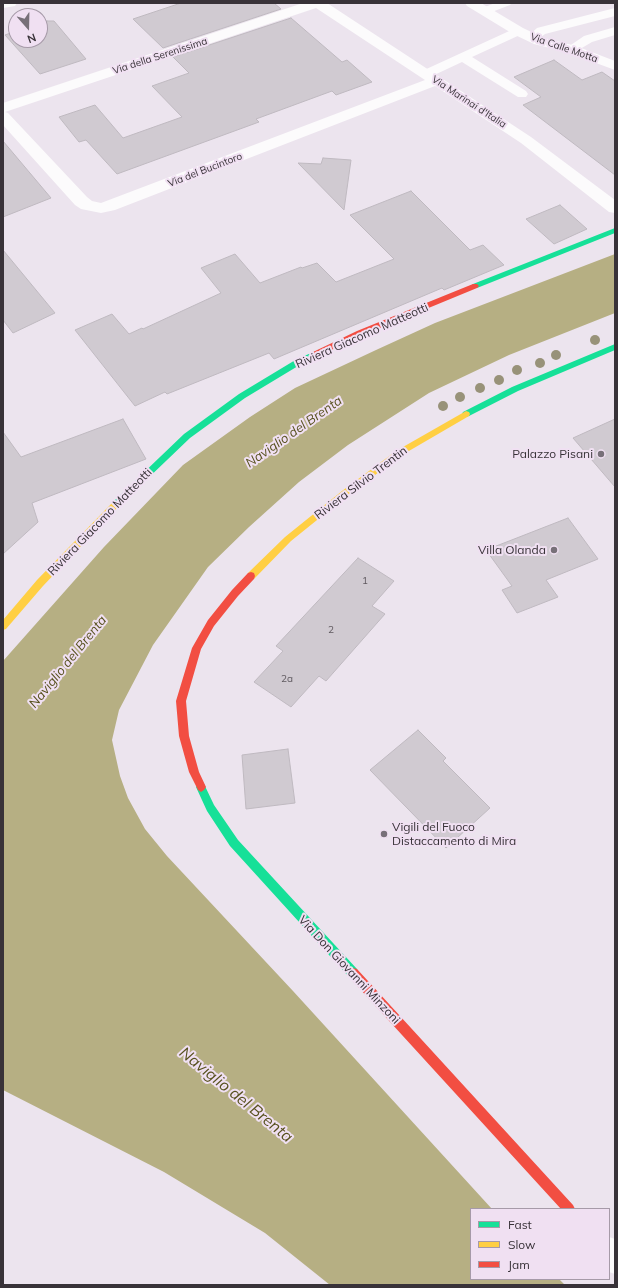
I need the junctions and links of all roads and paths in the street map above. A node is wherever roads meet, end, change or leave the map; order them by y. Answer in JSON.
{"nodes":[{"id":1,"x":10,"y":3,"type":"edge"},
{"id":2,"x":317,"y":3,"type":"edge"},
{"id":3,"x":472,"y":3,"type":"edge"},
{"id":4,"x":506,"y":3,"type":"edge"},
{"id":5,"x":3,"y":4,"type":"edge"},
{"id":6,"x":484,"y":11,"type":"junction"},
{"id":7,"x":615,"y":12,"type":"edge"},
{"id":8,"x":518,"y":31,"type":"junction"},
{"id":9,"x":615,"y":31,"type":"edge"},
{"id":10,"x":532,"y":38,"type":"junction"},
{"id":11,"x":571,"y":49,"type":"junction"},
{"id":12,"x":463,"y":57,"type":"junction"},
{"id":13,"x":615,"y":66,"type":"edge"},
{"id":14,"x":431,"y":78,"type":"junction"},
{"id":15,"x":522,"y":94,"type":"dead end"},
{"id":16,"x":3,"y":108,"type":"edge"},
{"id":17,"x":3,"y":116,"type":"edge"},
{"id":18,"x":615,"y":208,"type":"edge"},
{"id":19,"x":615,"y":230,"type":"edge"},
{"id":20,"x":615,"y":347,"type":"edge"},
{"id":21,"x":3,"y":626,"type":"edge"},
{"id":22,"x":181,"y":701,"type":"joint"},
{"id":23,"x":568,"y":1208,"type":"edge"}],
"edges":[{"from":1,"to":5,"type":"street"},
{"from":2,"to":14,"type":"street","name":"Via Marinai d'Italia"},
{"from":2,"to":16,"type":"street","name":"Via della Serenissima"},
{"from":3,"to":6,"type":"street","name":"Via Calle Motta"},
{"from":4,"to":6,"type":"lane"},
{"from":6,"to":8,"type":"street","name":"Via Calle Motta"},
{"from":7,"to":10,"type":"lane"},
{"from":8,"to":10,"type":"street","name":"Via Calle Motta"},
{"from":8,"to":12,"type":"lane"},
{"from":9,"to":11,"type":"lane"},
{"from":10,"to":11,"type":"street","name":"Via Calle Motta"},
{"from":11,"to":13,"type":"street","name":"Via Calle Motta"},
{"from":12,"to":14,"type":"lane"},
{"from":12,"to":15,"type":"lane"},
{"from":14,"to":17,"type":"street","name":"Via del Bucintoro"},
{"from":14,"to":18,"type":"street","name":"Via Marinai d'Italia"},
{"from":19,"to":21,"type":"street","name":"Riviera Giacomo Matteotti"},
{"from":20,"to":22,"type":"street","name":"Riviera Silvio Trentin"},
{"from":22,"to":23,"type":"street","name":"Via Don Giovanni Minzoni"}]}
